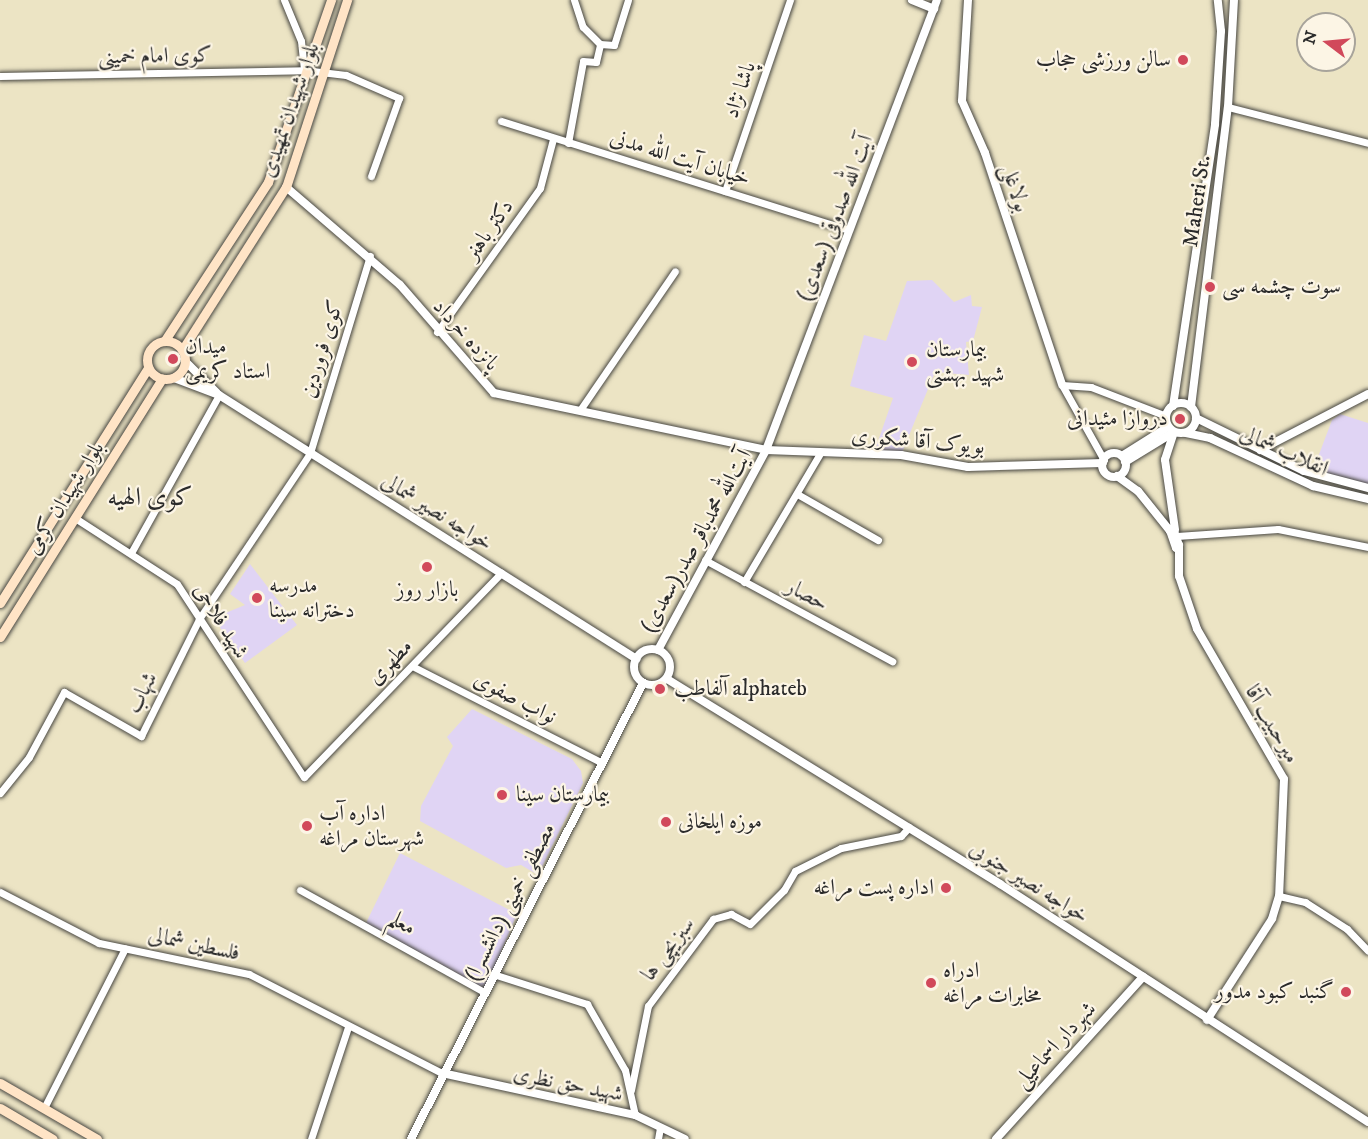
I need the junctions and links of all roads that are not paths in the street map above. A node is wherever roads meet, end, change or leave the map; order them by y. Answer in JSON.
{"nodes":[{"id":1,"x":284,"y":0,"type":"edge"},
{"id":2,"x":331,"y":0,"type":"edge"},
{"id":3,"x":347,"y":0,"type":"edge"},
{"id":4,"x":574,"y":0,"type":"edge"},
{"id":5,"x":628,"y":0,"type":"edge"},
{"id":6,"x":790,"y":0,"type":"edge"},
{"id":7,"x":912,"y":0,"type":"edge"},
{"id":8,"x":968,"y":0,"type":"edge"},
{"id":9,"x":1218,"y":0,"type":"edge"},
{"id":10,"x":1234,"y":0,"type":"edge"},
{"id":11,"x":935,"y":4,"type":"edge"},
{"id":12,"x":1221,"y":31,"type":"junction"},
{"id":13,"x":1232,"y":32,"type":"junction"},
{"id":14,"x":600,"y":44,"type":"junction"},
{"id":15,"x":307,"y":71,"type":"junction"},
{"id":16,"x":325,"y":71,"type":"junction"},
{"id":17,"x":0,"y":76,"type":"edge"},
{"id":18,"x":1228,"y":107,"type":"junction"},
{"id":19,"x":501,"y":121,"type":"dead end"},
{"id":20,"x":553,"y":140,"type":"junction"},
{"id":21,"x":1368,"y":142,"type":"edge"},
{"id":22,"x":568,"y":143,"type":"junction"},
{"id":23,"x":371,"y":176,"type":"dead end"},
{"id":24,"x":286,"y":188,"type":"junction"},
{"id":25,"x":725,"y":191,"type":"junction"},
{"id":26,"x":848,"y":230,"type":"junction"},
{"id":27,"x":370,"y":256,"type":"junction"},
{"id":28,"x":675,"y":271,"type":"dead end"},
{"id":29,"x":438,"y":332,"type":"junction"},
{"id":30,"x":165,"y":340,"type":"junction"},
{"id":31,"x":182,"y":350,"type":"junction"},
{"id":32,"x":185,"y":361,"type":"junction"},
{"id":33,"x":148,"y":368,"type":"junction"},
{"id":34,"x":174,"y":378,"type":"junction"},
{"id":35,"x":162,"y":379,"type":"junction"},
{"id":36,"x":1062,"y":385,"type":"junction"},
{"id":37,"x":1368,"y":394,"type":"edge"},
{"id":38,"x":219,"y":395,"type":"junction"},
{"id":39,"x":1173,"y":406,"type":"junction"},
{"id":40,"x":1191,"y":407,"type":"junction"},
{"id":41,"x":121,"y":410,"type":"junction"},
{"id":42,"x":580,"y":410,"type":"junction"},
{"id":43,"x":1166,"y":416,"type":"junction"},
{"id":44,"x":1196,"y":418,"type":"junction"},
{"id":45,"x":136,"y":420,"type":"junction"},
{"id":46,"x":1171,"y":429,"type":"junction"},
{"id":47,"x":1186,"y":433,"type":"junction"},
{"id":48,"x":766,"y":450,"type":"junction"},
{"id":49,"x":1260,"y":450,"type":"junction"},
{"id":50,"x":821,"y":452,"type":"junction"},
{"id":51,"x":310,"y":453,"type":"junction"},
{"id":52,"x":1124,"y":459,"type":"junction"},
{"id":53,"x":1103,"y":462,"type":"junction"},
{"id":54,"x":1117,"y":476,"type":"junction"},
{"id":55,"x":1368,"y":488,"type":"edge"},
{"id":56,"x":799,"y":495,"type":"junction"},
{"id":57,"x":1368,"y":499,"type":"edge"},
{"id":58,"x":75,"y":518,"type":"junction"},
{"id":59,"x":1175,"y":538,"type":"junction"},
{"id":60,"x":878,"y":540,"type":"dead end"},
{"id":61,"x":1368,"y":547,"type":"edge"},
{"id":62,"x":130,"y":553,"type":"junction"},
{"id":63,"x":705,"y":560,"type":"junction"},
{"id":64,"x":501,"y":573,"type":"junction"},
{"id":65,"x":744,"y":582,"type":"junction"},
{"id":66,"x":0,"y":603,"type":"edge"},
{"id":67,"x":199,"y":619,"type":"junction"},
{"id":68,"x":0,"y":637,"type":"edge"},
{"id":69,"x":657,"y":650,"type":"junction"},
{"id":70,"x":636,"y":659,"type":"junction"},
{"id":71,"x":892,"y":661,"type":"dead end"},
{"id":72,"x":412,"y":666,"type":"junction"},
{"id":73,"x":667,"y":679,"type":"junction"},
{"id":74,"x":643,"y":683,"type":"junction"},
{"id":75,"x":602,"y":763,"type":"junction"},
{"id":76,"x":304,"y":777,"type":"joint"},
{"id":77,"x":0,"y":793,"type":"edge"},
{"id":78,"x":909,"y":827,"type":"junction"},
{"id":79,"x":300,"y":890,"type":"dead end"},
{"id":80,"x":0,"y":892,"type":"edge"},
{"id":81,"x":1279,"y":896,"type":"junction"},
{"id":82,"x":125,"y":948,"type":"junction"},
{"id":83,"x":1368,"y":951,"type":"edge"},
{"id":84,"x":493,"y":974,"type":"junction"},
{"id":85,"x":1143,"y":977,"type":"junction"},
{"id":86,"x":484,"y":992,"type":"junction"},
{"id":87,"x":1207,"y":1020,"type":"junction"},
{"id":88,"x":348,"y":1027,"type":"junction"},
{"id":89,"x":442,"y":1073,"type":"junction"},
{"id":90,"x":0,"y":1083,"type":"edge"},
{"id":91,"x":631,"y":1090,"type":"junction"},
{"id":92,"x":0,"y":1108,"type":"edge"},
{"id":93,"x":44,"y":1108,"type":"junction"},
{"id":94,"x":635,"y":1115,"type":"junction"},
{"id":95,"x":1368,"y":1122,"type":"edge"},
{"id":96,"x":660,"y":1128,"type":"junction"},
{"id":97,"x":53,"y":1139,"type":"edge"},
{"id":98,"x":98,"y":1139,"type":"edge"},
{"id":99,"x":311,"y":1139,"type":"edge"},
{"id":100,"x":411,"y":1139,"type":"edge"},
{"id":101,"x":658,"y":1139,"type":"edge"},
{"id":102,"x":685,"y":1139,"type":"edge"},
{"id":103,"x":996,"y":1139,"type":"edge"}],
"edges":[{"from":1,"to":15,"type":"street"},
{"from":2,"to":15,"type":"main road","name":"بلوار شهیدان تمهیدی"},
{"from":3,"to":16,"type":"main road","name":"بلوار شهیدان تمهیدی"},
{"from":4,"to":14,"type":"street"},
{"from":5,"to":14,"type":"street"},
{"from":6,"to":25,"type":"street","name":"پاشا نژاد"},
{"from":7,"to":11,"type":"street"},
{"from":8,"to":36,"type":"street","name":"بولاغلی"},
{"from":9,"to":12,"type":"street","name":"Maheri St."},
{"from":10,"to":13,"type":"street","name":"Maheri St."},
{"from":11,"to":26,"type":"street","name":"آیت الله صدوقی (سعدی)"},
{"from":12,"to":13,"type":"street"},
{"from":12,"to":39,"type":"street","name":"Maheri St."},
{"from":13,"to":18,"type":"street","name":"Maheri St."},
{"from":14,"to":22,"type":"street"},
{"from":15,"to":16,"type":"street","name":"کوی امام خمینی"},
{"from":15,"to":17,"type":"street","name":"کوی امام خمینی"},
{"from":15,"to":30,"type":"main road","name":"بلوار شهیدان تمهیدی"},
{"from":16,"to":23,"type":"street"},
{"from":16,"to":24,"type":"main road","name":"بلوار شهیدان تمهیدی"},
{"from":18,"to":21,"type":"street"},
{"from":18,"to":40,"type":"street","name":"Maheri St."},
{"from":19,"to":20,"type":"street","name":"خیابان آیت الله مدنی"},
{"from":20,"to":22,"type":"street","name":"خیابان آیت الله مدنی"},
{"from":20,"to":29,"type":"street","name":"دکتر باهنر"},
{"from":22,"to":25,"type":"street","name":"خیابان آیت الله مدنی"},
{"from":24,"to":27,"type":"street","name":"پانزده خرداد"},
{"from":24,"to":31,"type":"main road","name":"بلوار شهیدان تمهیدی"},
{"from":25,"to":26,"type":"street","name":"خیابان آیت الله مدنی"},
{"from":26,"to":48,"type":"street","name":"آیت الله صدوقی (سعدی)"},
{"from":27,"to":29,"type":"street","name":"پانزده خرداد"},
{"from":27,"to":51,"type":"street","name":"کوی فروردین"},
{"from":28,"to":42,"type":"street"},
{"from":29,"to":42,"type":"street","name":"پانزده خرداد"},
{"from":30,"to":31,"type":"main road"},
{"from":30,"to":33,"type":"main road"},
{"from":31,"to":32,"type":"main road"},
{"from":32,"to":34,"type":"main road"},
{"from":32,"to":38,"type":"street"},
{"from":33,"to":35,"type":"main road"},
{"from":33,"to":41,"type":"main road","name":"بلوار شهیدان کرمی"},
{"from":34,"to":35,"type":"main road"},
{"from":34,"to":38,"type":"street"},
{"from":35,"to":45,"type":"main road","name":"بلوار شهیدان کرمی"},
{"from":36,"to":43,"type":"street"},
{"from":36,"to":53,"type":"street","name":"بولاغلی"},
{"from":37,"to":49,"type":"street"},
{"from":38,"to":51,"type":"street","name":"خواجه نصیر شمالی"},
{"from":38,"to":62,"type":"street"},
{"from":39,"to":40,"type":"street"},
{"from":39,"to":43,"type":"street"},
{"from":40,"to":44,"type":"street"},
{"from":41,"to":45,"type":"main road"},
{"from":41,"to":66,"type":"main road","name":"بلوار شهیدان کرمی"},
{"from":42,"to":48,"type":"street","name":"پانزده خرداد"},
{"from":43,"to":46,"type":"street"},
{"from":44,"to":47,"type":"street"},
{"from":44,"to":49,"type":"street","name":"انقلاب شمالی"},
{"from":45,"to":58,"type":"main road","name":"بلوار شهیدان کرمی"},
{"from":46,"to":47,"type":"street"},
{"from":46,"to":52,"type":"street"},
{"from":46,"to":59,"type":"street","name":"میرحبیب آقا"},
{"from":47,"to":57,"type":"street","name":"انقلاب شمالی"},
{"from":48,"to":50,"type":"street","name":"بویوک آقا شکوری"},
{"from":48,"to":63,"type":"street","name":"آیت‌الله محمدباقر صدر(سعدی)"},
{"from":49,"to":55,"type":"street","name":"انقلاب شمالی"},
{"from":50,"to":53,"type":"street","name":"بویوک آقا شکوری"},
{"from":50,"to":56,"type":"street"},
{"from":51,"to":64,"type":"street","name":"خواجه نصیر شمالی"},
{"from":51,"to":67,"type":"street","name":"کوی فروردین"},
{"from":52,"to":53,"type":"street","name":"بویوک آقا شکوری"},
{"from":52,"to":54,"type":"street"},
{"from":53,"to":54,"type":"street"},
{"from":54,"to":59,"type":"street"},
{"from":56,"to":60,"type":"street"},
{"from":56,"to":65,"type":"street"},
{"from":58,"to":62,"type":"street","name":"شهید فلاحی"},
{"from":58,"to":68,"type":"main road","name":"بلوار شهیدان کرمی"},
{"from":59,"to":61,"type":"street"},
{"from":59,"to":81,"type":"street","name":"میرحبیب آقا"},
{"from":62,"to":67,"type":"street","name":"شهید فلاحی"},
{"from":63,"to":65,"type":"street","name":"حصار"},
{"from":63,"to":69,"type":"street","name":"آیت‌الله محمدباقر صدر(سعدی)"},
{"from":64,"to":70,"type":"street","name":"خواجه نصیر شمالی"},
{"from":64,"to":72,"type":"street","name":"مطهری"},
{"from":65,"to":71,"type":"street","name":"حصار"},
{"from":67,"to":76,"type":"street","name":"شهید فلاحی"},
{"from":67,"to":77,"type":"street","name":"شهاب"},
{"from":69,"to":70,"type":"street"},
{"from":69,"to":73,"type":"street"},
{"from":70,"to":74,"type":"street"},
{"from":72,"to":75,"type":"street","name":"نواب صفوی"},
{"from":72,"to":76,"type":"street","name":"مطهری"},
{"from":73,"to":74,"type":"street"},
{"from":73,"to":78,"type":"street","name":"خواجه نصیر جنوبی"},
{"from":74,"to":75,"type":"street","name":"مصطفی خمینی (دانشسرا)"},
{"from":75,"to":84,"type":"street","name":"مصطفی خمینی (دانشسرا)"},
{"from":78,"to":85,"type":"street","name":"خواجه نصیر جنوبی"},
{"from":78,"to":91,"type":"street","name":"سبزیچی ها"},
{"from":79,"to":86,"type":"street","name":"معلم"},
{"from":80,"to":82,"type":"street","name":"فلسطین شمالی"},
{"from":81,"to":83,"type":"street"},
{"from":81,"to":87,"type":"street","name":"میرحبیب آقا"},
{"from":82,"to":88,"type":"street","name":"فلسطین شمالی"},
{"from":82,"to":93,"type":"street"},
{"from":84,"to":86,"type":"street","name":"مصطفی خمینی (دانشسرا)"},
{"from":84,"to":91,"type":"street"},
{"from":85,"to":87,"type":"street","name":"خواجه نصیر جنوبی"},
{"from":85,"to":103,"type":"street","name":"شهردار اسماعیلی"},
{"from":86,"to":89,"type":"street","name":"مصطفی خمینی (دانشسرا)"},
{"from":87,"to":95,"type":"street","name":"خواجه نصیر جنوبی"},
{"from":88,"to":89,"type":"street","name":"فلسطین شمالی"},
{"from":88,"to":99,"type":"street"},
{"from":89,"to":94,"type":"street","name":"شهید حق نظری"},
{"from":89,"to":100,"type":"street","name":"مصطفی خمینی (دانشسرا)"},
{"from":90,"to":93,"type":"main road"},
{"from":91,"to":94,"type":"street"},
{"from":92,"to":97,"type":"main road"},
{"from":93,"to":98,"type":"main road"},
{"from":94,"to":96,"type":"street","name":"شهید حق نظری"},
{"from":96,"to":101,"type":"street"},
{"from":96,"to":102,"type":"street","name":"شهید حق نظری"}]}
